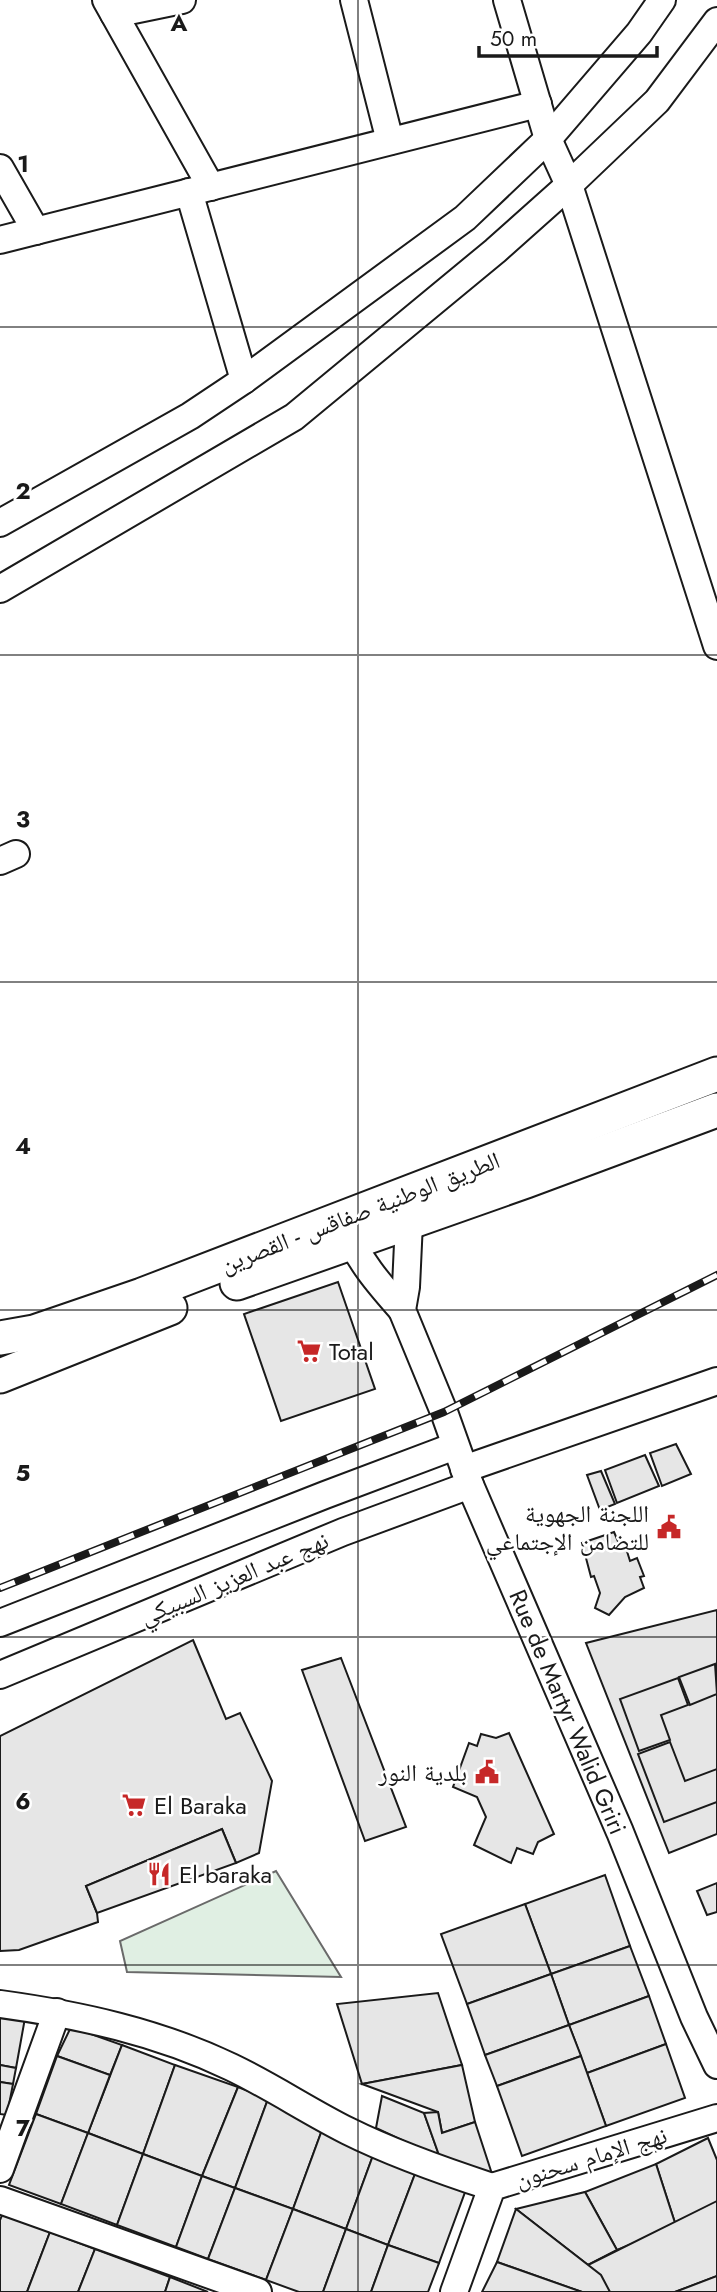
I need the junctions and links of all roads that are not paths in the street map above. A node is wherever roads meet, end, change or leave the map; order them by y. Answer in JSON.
{"nodes":[{"id":1,"x":182,"y":0,"type":"edge"},
{"id":2,"x":354,"y":0,"type":"edge"},
{"id":3,"x":507,"y":0,"type":"edge"},
{"id":4,"x":663,"y":0,"type":"edge"},
{"id":5,"x":110,"y":7,"type":"edge"},
{"id":6,"x":717,"y":21,"type":"edge"},
{"id":7,"x":538,"y":104,"type":"junction"},
{"id":8,"x":548,"y":139,"type":"junction"},
{"id":9,"x":390,"y":141,"type":"junction"},
{"id":10,"x":0,"y":168,"type":"edge"},
{"id":11,"x":569,"y":185,"type":"junction"},
{"id":12,"x":200,"y":190,"type":"junction"},
{"id":13,"x":36,"y":231,"type":"junction"},
{"id":14,"x":0,"y":240,"type":"edge"},
{"id":15,"x":244,"y":380,"type":"junction"},
{"id":16,"x":0,"y":523,"type":"edge"},
{"id":17,"x":0,"y":589,"type":"edge"},
{"id":18,"x":717,"y":646,"type":"edge"},
{"id":19,"x":717,"y":1074,"type":"edge"},
{"id":20,"x":717,"y":1110,"type":"edge"},
{"id":21,"x":404,"y":1209,"type":"junction"},
{"id":22,"x":347,"y":1231,"type":"junction"},
{"id":23,"x":402,"y":1310,"type":"junction"},
{"id":24,"x":0,"y":1338,"type":"edge"},
{"id":25,"x":0,"y":1376,"type":"edge"},
{"id":26,"x":717,"y":1381,"type":"edge"},
{"id":27,"x":463,"y":1467,"type":"junction"},
{"id":28,"x":0,"y":1623,"type":"edge"},
{"id":29,"x":0,"y":1675,"type":"edge"},
{"id":30,"x":0,"y":2004,"type":"edge"},
{"id":31,"x":57,"y":2012,"type":"junction"},
{"id":32,"x":717,"y":2065,"type":"edge"},
{"id":33,"x":717,"y":2118,"type":"edge"},
{"id":34,"x":7,"y":2129,"type":"edge"},
{"id":35,"x":0,"y":2169,"type":"edge"},
{"id":36,"x":492,"y":2187,"type":"junction"},
{"id":37,"x":0,"y":2200,"type":"edge"},
{"id":38,"x":258,"y":2292,"type":"edge"},
{"id":39,"x":454,"y":2292,"type":"edge"}],
"edges":[{"from":1,"to":5,"type":"street"},
{"from":2,"to":9,"type":"street"},
{"from":3,"to":7,"type":"street"},
{"from":4,"to":8,"type":"street"},
{"from":5,"to":12,"type":"street"},
{"from":6,"to":11,"type":"street"},
{"from":7,"to":8,"type":"street"},
{"from":7,"to":9,"type":"street"},
{"from":8,"to":11,"type":"street"},
{"from":8,"to":15,"type":"street"},
{"from":9,"to":12,"type":"street"},
{"from":10,"to":13,"type":"street"},
{"from":11,"to":17,"type":"street"},
{"from":11,"to":18,"type":"street"},
{"from":12,"to":13,"type":"street"},
{"from":12,"to":15,"type":"street"},
{"from":13,"to":14,"type":"street"},
{"from":15,"to":16,"type":"street"},
{"from":19,"to":21,"type":"main road","name":"الطريق الوطنية صفاقس - القصرين"},
{"from":20,"to":21,"type":"main road","name":"الطريق الوطنية صفاقس - القصرين"},
{"from":21,"to":22,"type":"main road","name":"الطريق الوطنية صفاقس - القصرين"},
{"from":21,"to":23,"type":"street","name":"Rue de Martyr Walid Griri"},
{"from":22,"to":23,"type":"street"},
{"from":22,"to":24,"type":"main road","name":"الطريق الوطنية صفاقس - القصرين"},
{"from":22,"to":25,"type":"main road","name":"الطريق الوطنية صفاقس - القصرين"},
{"from":23,"to":27,"type":"street","name":"Rue de Martyr Walid Griri"},
{"from":26,"to":27,"type":"street","name":"نهج عبد العزيز السبيكي"},
{"from":27,"to":28,"type":"street","name":"نهج عبد العزيز السبيكي"},
{"from":27,"to":29,"type":"street","name":"نهج عبد العزيز السبيكي"},
{"from":27,"to":32,"type":"street","name":"Rue de Martyr Walid Griri"},
{"from":30,"to":31,"type":"street"},
{"from":31,"to":34,"type":"street"},
{"from":31,"to":36,"type":"street"},
{"from":33,"to":36,"type":"street","name":"نهج الإمام سحنون"},
{"from":34,"to":35,"type":"street"},
{"from":36,"to":39,"type":"street","name":"نهج الإمام سحنون"},
{"from":37,"to":38,"type":"street"}]}
